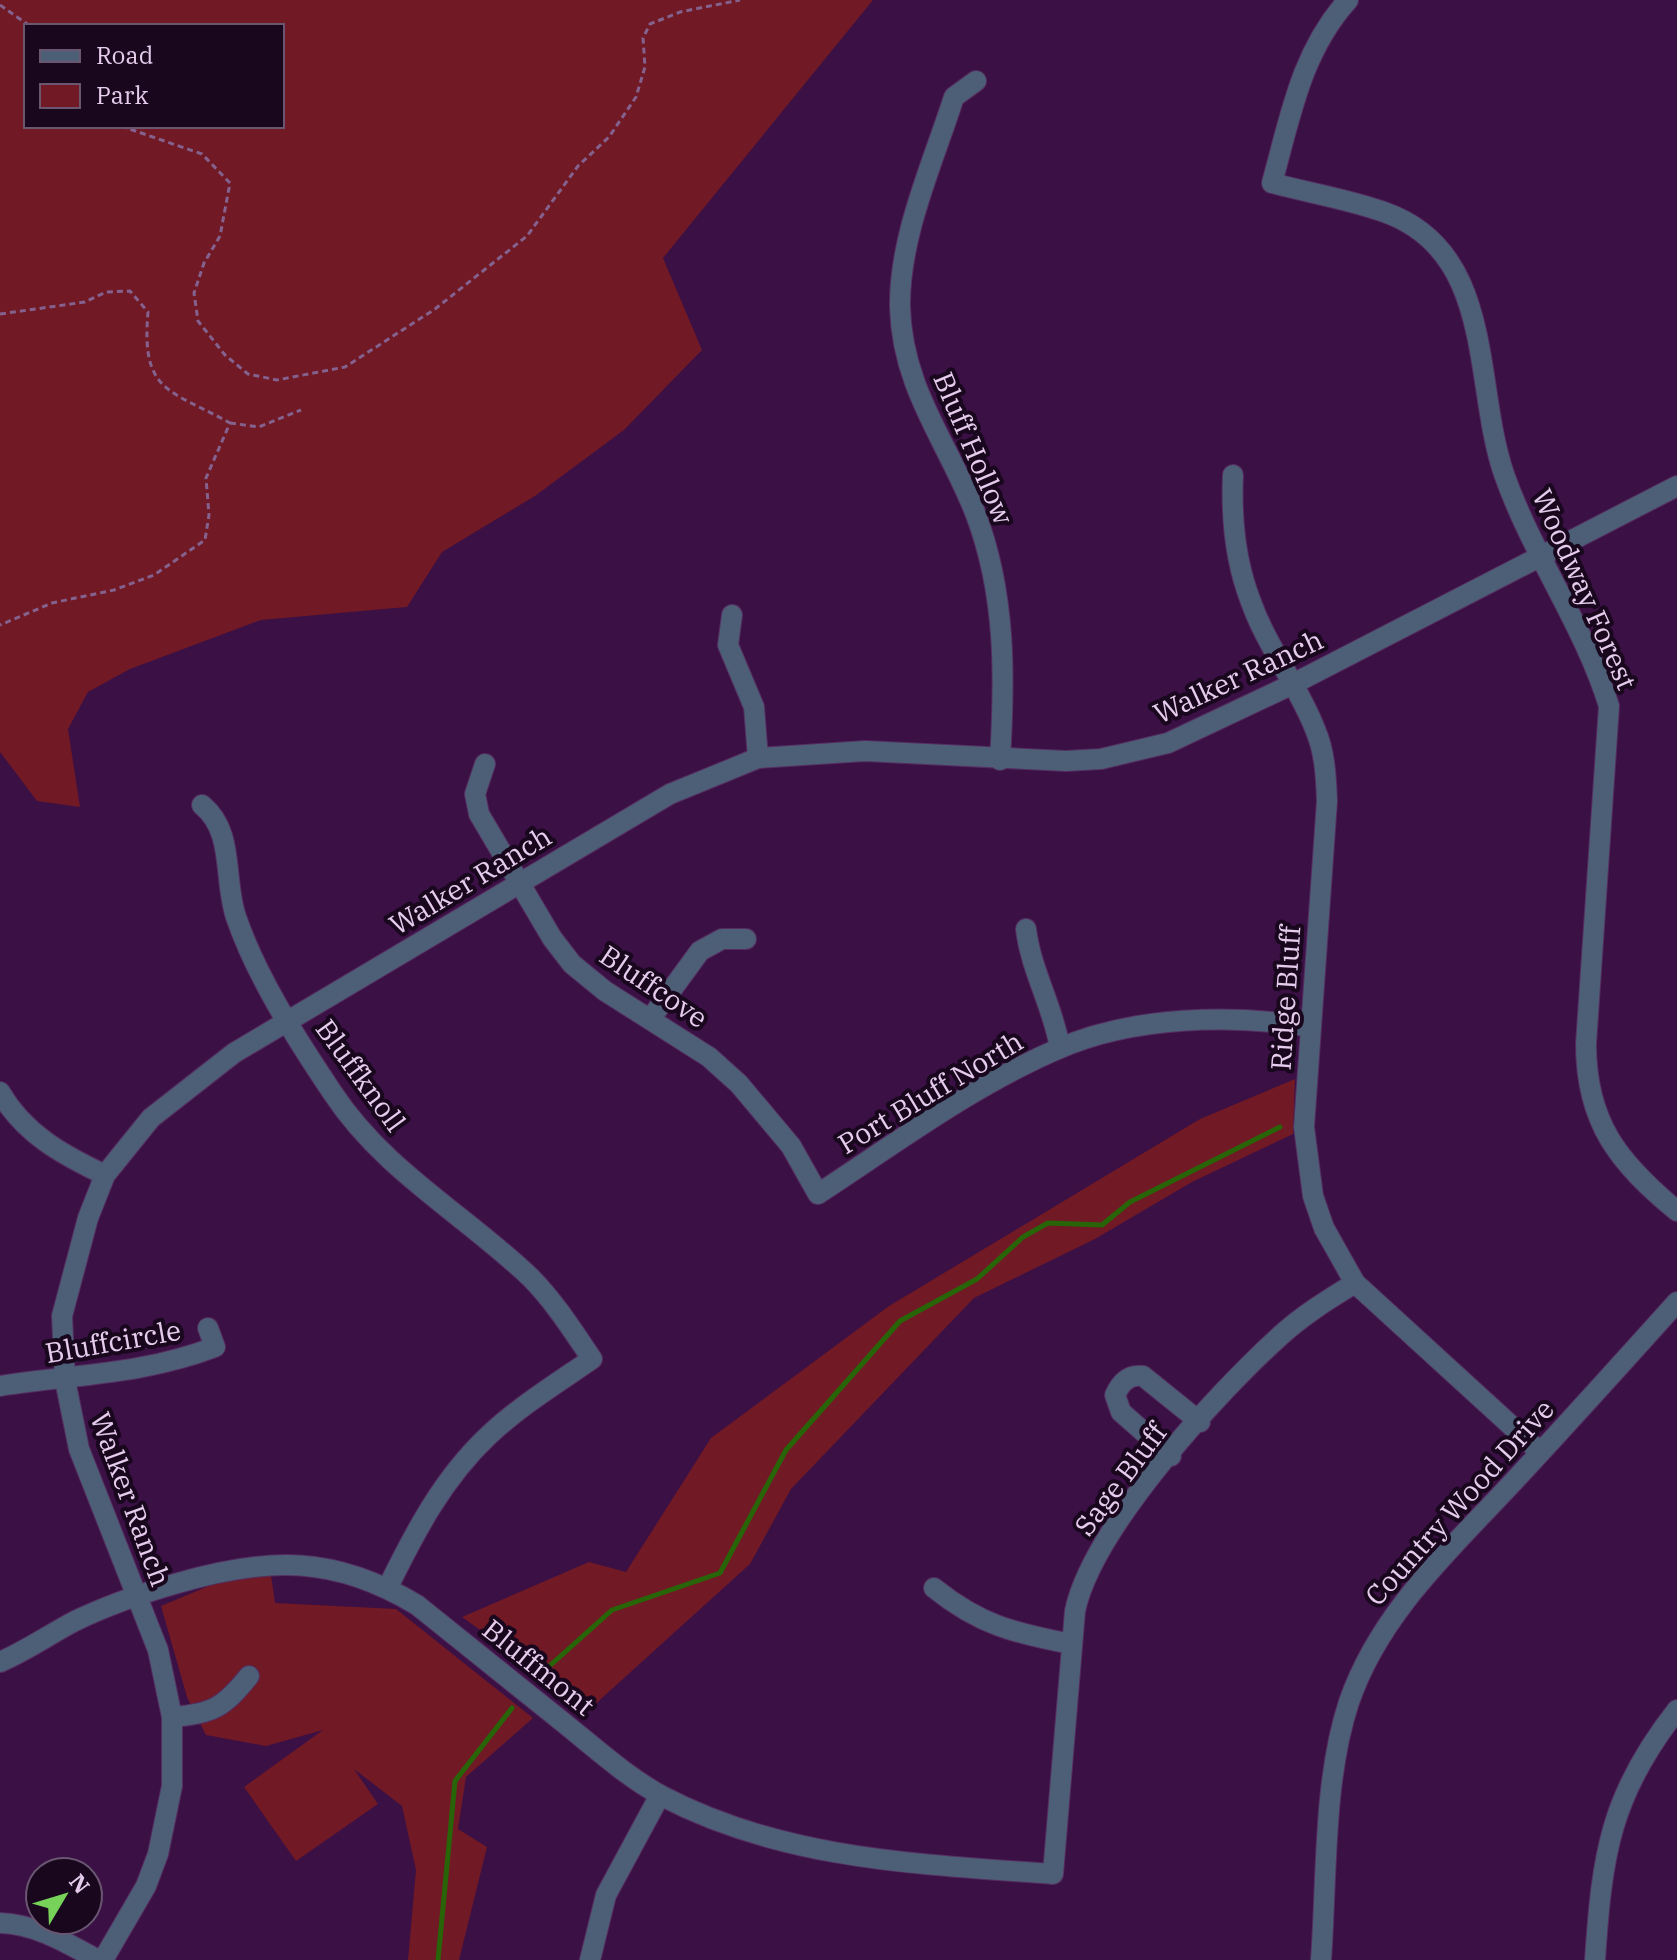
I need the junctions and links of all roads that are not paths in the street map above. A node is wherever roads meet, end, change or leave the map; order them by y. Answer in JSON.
{"nodes":[{"id":1,"x":1348,"y":0,"type":"edge"},
{"id":2,"x":976,"y":81,"type":"dead end"},
{"id":3,"x":1233,"y":475,"type":"dead end"},
{"id":4,"x":1677,"y":486,"type":"edge"},
{"id":5,"x":1538,"y":555,"type":"junction"},
{"id":6,"x":732,"y":615,"type":"dead end"},
{"id":7,"x":1291,"y":685,"type":"junction"},
{"id":8,"x":758,"y":758,"type":"junction"},
{"id":9,"x":1000,"y":760,"type":"junction"},
{"id":10,"x":485,"y":764,"type":"dead end"},
{"id":11,"x":202,"y":805,"type":"dead end"},
{"id":12,"x":519,"y":884,"type":"junction"},
{"id":13,"x":1026,"y":929,"type":"dead end"},
{"id":14,"x":746,"y":939,"type":"dead end"},
{"id":15,"x":651,"y":1018,"type":"junction"},
{"id":16,"x":288,"y":1020,"type":"junction"},
{"id":17,"x":1311,"y":1027,"type":"junction"},
{"id":18,"x":1060,"y":1048,"type":"junction"},
{"id":19,"x":0,"y":1092,"type":"edge"},
{"id":20,"x":105,"y":1175,"type":"junction"},
{"id":21,"x":818,"y":1194,"type":"joint"},
{"id":22,"x":1677,"y":1211,"type":"edge"},
{"id":23,"x":1355,"y":1283,"type":"junction"},
{"id":24,"x":1677,"y":1302,"type":"edge"},
{"id":25,"x":208,"y":1328,"type":"dead end"},
{"id":26,"x":65,"y":1380,"type":"junction"},
{"id":27,"x":0,"y":1386,"type":"edge"},
{"id":28,"x":1200,"y":1422,"type":"junction"},
{"id":29,"x":1540,"y":1452,"type":"junction"},
{"id":30,"x":1171,"y":1456,"type":"junction"},
{"id":31,"x":388,"y":1587,"type":"junction"},
{"id":32,"x":934,"y":1588,"type":"dead end"},
{"id":33,"x":135,"y":1595,"type":"junction"},
{"id":34,"x":1071,"y":1644,"type":"junction"},
{"id":35,"x":0,"y":1662,"type":"edge"},
{"id":36,"x":249,"y":1676,"type":"dead end"},
{"id":37,"x":1677,"y":1710,"type":"edge"},
{"id":38,"x":172,"y":1717,"type":"junction"},
{"id":39,"x":660,"y":1795,"type":"junction"},
{"id":40,"x":1053,"y":1874,"type":"joint"},
{"id":41,"x":0,"y":1923,"type":"edge"},
{"id":42,"x":101,"y":1960,"type":"edge"},
{"id":43,"x":590,"y":1960,"type":"edge"},
{"id":44,"x":1321,"y":1960,"type":"edge"},
{"id":45,"x":1595,"y":1960,"type":"edge"}],
"edges":[{"from":1,"to":5,"type":"street","name":"Woodway Forest"},
{"from":2,"to":9,"type":"street","name":"Bluff Hollow"},
{"from":3,"to":7,"type":"street","name":"Ridge Bluff"},
{"from":4,"to":5,"type":"street","name":"Walker Ranch"},
{"from":5,"to":7,"type":"street","name":"Walker Ranch"},
{"from":5,"to":22,"type":"street","name":"Woodway Forest"},
{"from":6,"to":8,"type":"street"},
{"from":7,"to":9,"type":"street","name":"Walker Ranch"},
{"from":7,"to":17,"type":"street","name":"Ridge Bluff"},
{"from":8,"to":9,"type":"street","name":"Walker Ranch"},
{"from":8,"to":12,"type":"street","name":"Walker Ranch"},
{"from":10,"to":12,"type":"street","name":"Bluffcove"},
{"from":11,"to":16,"type":"street","name":"Bluffknoll"},
{"from":12,"to":15,"type":"street","name":"Bluffcove"},
{"from":12,"to":16,"type":"street","name":"Walker Ranch"},
{"from":13,"to":18,"type":"street"},
{"from":14,"to":15,"type":"street"},
{"from":15,"to":21,"type":"street","name":"Bluffcove"},
{"from":16,"to":20,"type":"street","name":"Walker Ranch"},
{"from":16,"to":31,"type":"street","name":"Bluffknoll"},
{"from":17,"to":18,"type":"street","name":"Port Bluff North"},
{"from":17,"to":23,"type":"street","name":"Ridge Bluff"},
{"from":18,"to":21,"type":"street","name":"Port Bluff North"},
{"from":19,"to":20,"type":"street"},
{"from":20,"to":26,"type":"street","name":"Walker Ranch"},
{"from":23,"to":28,"type":"street","name":"Sage Bluff"},
{"from":23,"to":29,"type":"street","name":"Ridge Bluff"},
{"from":24,"to":29,"type":"street","name":"Country Wood Drive"},
{"from":25,"to":26,"type":"street","name":"Bluffcircle"},
{"from":26,"to":27,"type":"street","name":"Bluffcircle"},
{"from":26,"to":33,"type":"street","name":"Walker Ranch"},
{"from":28,"to":30,"type":"street","name":"Sage Bluff"},
{"from":28,"to":30,"type":"street"},
{"from":29,"to":44,"type":"street","name":"Country Wood Drive"},
{"from":30,"to":34,"type":"street","name":"Sage Bluff"},
{"from":31,"to":33,"type":"street","name":"Bluffmont"},
{"from":31,"to":39,"type":"street","name":"Bluffmont"},
{"from":32,"to":34,"type":"street"},
{"from":33,"to":35,"type":"street","name":"Bluffmont"},
{"from":33,"to":38,"type":"street","name":"Walker Ranch"},
{"from":34,"to":40,"type":"street","name":"Sage Bluff"},
{"from":36,"to":38,"type":"street"},
{"from":37,"to":45,"type":"street"},
{"from":38,"to":42,"type":"street","name":"Walker Ranch"},
{"from":39,"to":40,"type":"street","name":"Bluffmont"},
{"from":39,"to":43,"type":"street"},
{"from":41,"to":42,"type":"street"}]}
